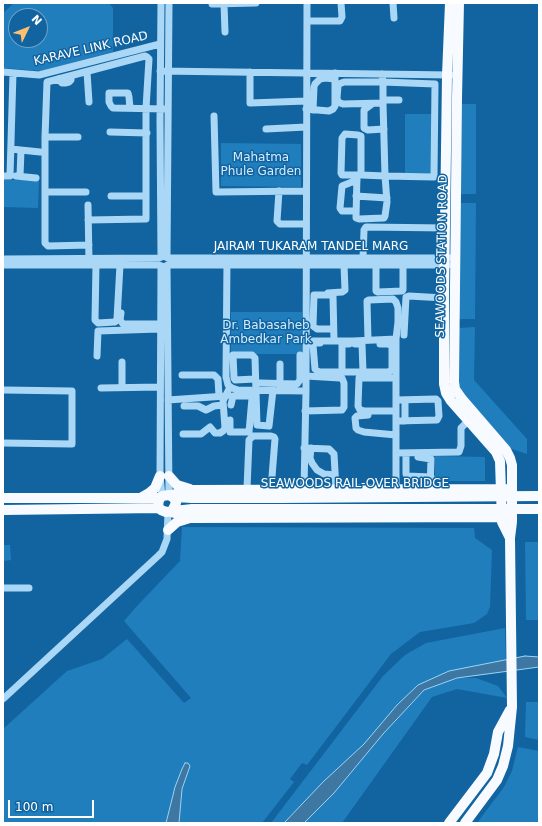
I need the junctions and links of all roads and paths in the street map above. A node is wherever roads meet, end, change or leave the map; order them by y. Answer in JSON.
{"nodes":[{"id":1,"x":161,"y":3,"type":"edge"},
{"id":2,"x":170,"y":3,"type":"edge"},
{"id":3,"x":256,"y":3,"type":"edge"},
{"id":4,"x":307,"y":3,"type":"edge"},
{"id":5,"x":341,"y":3,"type":"edge"},
{"id":6,"x":394,"y":3,"type":"edge"},
{"id":7,"x":450,"y":3,"type":"edge"},
{"id":8,"x":459,"y":3,"type":"edge"},
{"id":9,"x":212,"y":4,"type":"edge"},
{"id":10,"x":224,"y":4,"type":"edge"},
{"id":11,"x":394,"y":18,"type":"dead end"},
{"id":12,"x":306,"y":20,"type":"junction"},
{"id":13,"x":225,"y":32,"type":"dead end"},
{"id":14,"x":160,"y":44,"type":"junction"},
{"id":15,"x":160,"y":71,"type":"junction"},
{"id":16,"x":169,"y":71,"type":"junction"},
{"id":17,"x":3,"y":72,"type":"edge"},
{"id":18,"x":86,"y":72,"type":"junction"},
{"id":19,"x":250,"y":72,"type":"junction"},
{"id":20,"x":13,"y":73,"type":"junction"},
{"id":21,"x":306,"y":73,"type":"junction"},
{"id":22,"x":452,"y":75,"type":"junction"},
{"id":23,"x":335,"y":76,"type":"junction"},
{"id":24,"x":383,"y":78,"type":"junction"},
{"id":25,"x":399,"y":100,"type":"dead end"},
{"id":26,"x":306,"y":101,"type":"junction"},
{"id":27,"x":89,"y":102,"type":"dead end"},
{"id":28,"x":383,"y":102,"type":"junction"},
{"id":29,"x":374,"y":104,"type":"junction"},
{"id":30,"x":130,"y":108,"type":"dead end"},
{"id":31,"x":146,"y":108,"type":"junction"},
{"id":32,"x":160,"y":109,"type":"junction"},
{"id":33,"x":169,"y":109,"type":"junction"},
{"id":34,"x":310,"y":109,"type":"junction"},
{"id":35,"x":214,"y":116,"type":"dead end"},
{"id":36,"x":306,"y":127,"type":"junction"},
{"id":37,"x":266,"y":128,"type":"dead end"},
{"id":38,"x":384,"y":129,"type":"junction"},
{"id":39,"x":110,"y":132,"type":"dead end"},
{"id":40,"x":147,"y":133,"type":"junction"},
{"id":41,"x":45,"y":137,"type":"junction"},
{"id":42,"x":78,"y":137,"type":"dead end"},
{"id":43,"x":11,"y":149,"type":"junction"},
{"id":44,"x":21,"y":150,"type":"junction"},
{"id":45,"x":40,"y":152,"type":"dead end"},
{"id":46,"x":7,"y":176,"type":"edge"},
{"id":47,"x":20,"y":176,"type":"junction"},
{"id":48,"x":385,"y":176,"type":"junction"},
{"id":49,"x":358,"y":177,"type":"junction"},
{"id":50,"x":434,"y":177,"type":"junction"},
{"id":51,"x":451,"y":177,"type":"junction"},
{"id":52,"x":36,"y":178,"type":"dead end"},
{"id":53,"x":278,"y":191,"type":"junction"},
{"id":54,"x":306,"y":191,"type":"junction"},
{"id":55,"x":46,"y":192,"type":"junction"},
{"id":56,"x":86,"y":192,"type":"dead end"},
{"id":57,"x":112,"y":196,"type":"dead end"},
{"id":58,"x":146,"y":196,"type":"junction"},
{"id":59,"x":356,"y":196,"type":"junction"},
{"id":60,"x":387,"y":198,"type":"junction"},
{"id":61,"x":88,"y":205,"type":"dead end"},
{"id":62,"x":356,"y":211,"type":"junction"},
{"id":63,"x":88,"y":220,"type":"junction"},
{"id":64,"x":306,"y":224,"type":"junction"},
{"id":65,"x":446,"y":228,"type":"junction"},
{"id":66,"x":89,"y":245,"type":"junction"},
{"id":67,"x":363,"y":258,"type":"junction"},
{"id":68,"x":3,"y":259,"type":"edge"},
{"id":69,"x":450,"y":261,"type":"junction"},
{"id":70,"x":92,"y":262,"type":"junction"},
{"id":71,"x":164,"y":262,"type":"junction"},
{"id":72,"x":227,"y":262,"type":"junction"},
{"id":73,"x":306,"y":262,"type":"junction"},
{"id":74,"x":3,"y":265,"type":"edge"},
{"id":75,"x":121,"y":265,"type":"junction"},
{"id":76,"x":344,"y":265,"type":"junction"},
{"id":77,"x":376,"y":265,"type":"junction"},
{"id":78,"x":403,"y":265,"type":"junction"},
{"id":79,"x":306,"y":293,"type":"junction"},
{"id":80,"x":444,"y":298,"type":"junction"},
{"id":81,"x":309,"y":308,"type":"junction"},
{"id":82,"x":160,"y":327,"type":"junction"},
{"id":83,"x":334,"y":329,"type":"junction"},
{"id":84,"x":400,"y":334,"type":"junction"},
{"id":85,"x":306,"y":341,"type":"junction"},
{"id":86,"x":334,"y":341,"type":"junction"},
{"id":87,"x":365,"y":342,"type":"junction"},
{"id":88,"x":353,"y":343,"type":"junction"},
{"id":89,"x":342,"y":344,"type":"junction"},
{"id":90,"x":230,"y":355,"type":"junction"},
{"id":91,"x":300,"y":355,"type":"dead end"},
{"id":92,"x":97,"y":356,"type":"dead end"},
{"id":93,"x":258,"y":356,"type":"dead end"},
{"id":94,"x":122,"y":362,"type":"dead end"},
{"id":95,"x":280,"y":364,"type":"dead end"},
{"id":96,"x":342,"y":372,"type":"junction"},
{"id":97,"x":364,"y":372,"type":"junction"},
{"id":98,"x":182,"y":375,"type":"dead end"},
{"id":99,"x":306,"y":376,"type":"junction"},
{"id":100,"x":396,"y":378,"type":"junction"},
{"id":101,"x":122,"y":387,"type":"junction"},
{"id":102,"x":160,"y":387,"type":"junction"},
{"id":103,"x":230,"y":387,"type":"junction"},
{"id":104,"x":101,"y":388,"type":"dead end"},
{"id":105,"x":256,"y":388,"type":"junction"},
{"id":106,"x":277,"y":388,"type":"junction"},
{"id":107,"x":3,"y":390,"type":"edge"},
{"id":108,"x":306,"y":391,"type":"junction"},
{"id":109,"x":222,"y":396,"type":"junction"},
{"id":110,"x":168,"y":400,"type":"junction"},
{"id":111,"x":396,"y":400,"type":"junction"},
{"id":112,"x":405,"y":400,"type":"junction"},
{"id":113,"x":223,"y":405,"type":"junction"},
{"id":114,"x":230,"y":405,"type":"dead end"},
{"id":115,"x":184,"y":406,"type":"dead end"},
{"id":116,"x":305,"y":411,"type":"junction"},
{"id":117,"x":396,"y":416,"type":"junction"},
{"id":118,"x":230,"y":420,"type":"dead end"},
{"id":119,"x":405,"y":421,"type":"junction"},
{"id":120,"x":464,"y":425,"type":"junction"},
{"id":121,"x":453,"y":428,"type":"dead end"},
{"id":122,"x":183,"y":434,"type":"dead end"},
{"id":123,"x":396,"y":434,"type":"junction"},
{"id":124,"x":3,"y":443,"type":"edge"},
{"id":125,"x":308,"y":448,"type":"junction"},
{"id":126,"x":396,"y":455,"type":"junction"},
{"id":127,"x":406,"y":457,"type":"junction"},
{"id":128,"x":335,"y":475,"type":"junction"},
{"id":129,"x":165,"y":476,"type":"junction"},
{"id":130,"x":431,"y":477,"type":"junction"},
{"id":131,"x":507,"y":488,"type":"junction"},
{"id":132,"x":247,"y":489,"type":"junction"},
{"id":133,"x":271,"y":489,"type":"junction"},
{"id":134,"x":304,"y":489,"type":"junction"},
{"id":135,"x":336,"y":489,"type":"junction"},
{"id":136,"x":396,"y":489,"type":"junction"},
{"id":137,"x":430,"y":489,"type":"junction"},
{"id":138,"x":192,"y":490,"type":"junction"},
{"id":139,"x":167,"y":496,"type":"junction"},
{"id":140,"x":539,"y":496,"type":"edge"},
{"id":141,"x":3,"y":498,"type":"edge"},
{"id":142,"x":140,"y":498,"type":"junction"},
{"id":143,"x":539,"y":509,"type":"edge"},
{"id":144,"x":3,"y":510,"type":"edge"},
{"id":145,"x":168,"y":511,"type":"junction"},
{"id":146,"x":507,"y":517,"type":"junction"},
{"id":147,"x":192,"y":518,"type":"junction"},
{"id":148,"x":168,"y":530,"type":"junction"},
{"id":149,"x":3,"y":588,"type":"edge"},
{"id":150,"x":29,"y":588,"type":"dead end"},
{"id":151,"x":3,"y":698,"type":"edge"},
{"id":152,"x":512,"y":707,"type":"junction"},
{"id":153,"x":449,"y":823,"type":"edge"},
{"id":154,"x":465,"y":823,"type":"edge"}],
"edges":[{"from":1,"to":14,"type":"street"},
{"from":2,"to":16,"type":"street"},
{"from":3,"to":10,"type":"street"},
{"from":4,"to":12,"type":"street"},
{"from":5,"to":12,"type":"street"},
{"from":6,"to":11,"type":"street"},
{"from":7,"to":22,"type":"main road","name":"SEAWOODS STATION ROAD"},
{"from":8,"to":22,"type":"main road","name":"SEAWOODS STATION ROAD"},
{"from":9,"to":10,"type":"street"},
{"from":10,"to":13,"type":"street"},
{"from":12,"to":21,"type":"street"},
{"from":14,"to":15,"type":"street"},
{"from":14,"to":20,"type":"street","name":"KARAVE LINK ROAD"},
{"from":15,"to":16,"type":"street"},
{"from":15,"to":32,"type":"street"},
{"from":16,"to":19,"type":"street"},
{"from":16,"to":33,"type":"street"},
{"from":17,"to":20,"type":"street","name":"KARAVE LINK ROAD"},
{"from":18,"to":27,"type":"street"},
{"from":18,"to":31,"type":"street"},
{"from":18,"to":41,"type":"street"},
{"from":19,"to":21,"type":"street"},
{"from":19,"to":26,"type":"street"},
{"from":20,"to":43,"type":"street"},
{"from":21,"to":23,"type":"street"},
{"from":21,"to":26,"type":"street"},
{"from":22,"to":24,"type":"street"},
{"from":22,"to":51,"type":"main road","name":"SEAWOODS STATION ROAD"},
{"from":23,"to":24,"type":"street"},
{"from":23,"to":34,"type":"street"},
{"from":23,"to":34,"type":"street"},
{"from":24,"to":28,"type":"street"},
{"from":24,"to":29,"type":"street"},
{"from":24,"to":50,"type":"street"},
{"from":25,"to":28,"type":"street"},
{"from":26,"to":34,"type":"street"},
{"from":28,"to":29,"type":"street"},
{"from":28,"to":38,"type":"street"},
{"from":29,"to":38,"type":"street"},
{"from":30,"to":31,"type":"street"},
{"from":31,"to":32,"type":"street"},
{"from":31,"to":40,"type":"street"},
{"from":32,"to":33,"type":"street"},
{"from":32,"to":71,"type":"street"},
{"from":33,"to":71,"type":"street"},
{"from":34,"to":36,"type":"street"},
{"from":35,"to":53,"type":"street"},
{"from":36,"to":37,"type":"street"},
{"from":36,"to":54,"type":"street"},
{"from":38,"to":48,"type":"street"},
{"from":39,"to":40,"type":"street"},
{"from":40,"to":58,"type":"street"},
{"from":41,"to":42,"type":"street"},
{"from":41,"to":55,"type":"street"},
{"from":43,"to":44,"type":"street"},
{"from":43,"to":46,"type":"street"},
{"from":44,"to":45,"type":"street"},
{"from":44,"to":47,"type":"street"},
{"from":46,"to":47,"type":"street"},
{"from":47,"to":52,"type":"street"},
{"from":48,"to":49,"type":"street"},
{"from":48,"to":50,"type":"street"},
{"from":48,"to":60,"type":"street"},
{"from":49,"to":49,"type":"street"},
{"from":49,"to":59,"type":"street"},
{"from":49,"to":62,"type":"street"},
{"from":50,"to":51,"type":"street"},
{"from":51,"to":65,"type":"main road","name":"SEAWOODS STATION ROAD"},
{"from":51,"to":69,"type":"main road","name":"SEAWOODS STATION ROAD"},
{"from":53,"to":54,"type":"street"},
{"from":53,"to":64,"type":"street"},
{"from":54,"to":64,"type":"street"},
{"from":55,"to":56,"type":"street"},
{"from":55,"to":66,"type":"street"},
{"from":57,"to":58,"type":"street"},
{"from":58,"to":63,"type":"street"},
{"from":59,"to":60,"type":"street"},
{"from":59,"to":62,"type":"street"},
{"from":60,"to":62,"type":"street"},
{"from":61,"to":63,"type":"street"},
{"from":63,"to":66,"type":"street"},
{"from":64,"to":73,"type":"street"},
{"from":65,"to":67,"type":"street"},
{"from":65,"to":69,"type":"main road","name":"SEAWOODS STATION ROAD"},
{"from":66,"to":70,"type":"street"},
{"from":67,"to":69,"type":"street","name":"JAIRAM TUKARAM TANDEL MARG"},
{"from":67,"to":73,"type":"street","name":"JAIRAM TUKARAM TANDEL MARG"},
{"from":68,"to":70,"type":"street","name":"JAIRAM TUKARAM TANDEL MARG"},
{"from":69,"to":78,"type":"street","name":"JAIRAM TUKARAM TANDEL MARG"},
{"from":69,"to":80,"type":"main road","name":"SEAWOODS STATION ROAD"},
{"from":69,"to":131,"type":"main road","name":"SEAWOODS STATION ROAD"},
{"from":70,"to":71,"type":"street","name":"JAIRAM TUKARAM TANDEL MARG"},
{"from":70,"to":74,"type":"street","name":"JAIRAM TUKARAM TANDEL MARG"},
{"from":70,"to":75,"type":"street","name":"JAIRAM TUKARAM TANDEL MARG"},
{"from":70,"to":75,"type":"street"},
{"from":71,"to":72,"type":"street","name":"JAIRAM TUKARAM TANDEL MARG"},
{"from":71,"to":75,"type":"street","name":"JAIRAM TUKARAM TANDEL MARG"},
{"from":71,"to":82,"type":"street"},
{"from":71,"to":110,"type":"street"},
{"from":72,"to":73,"type":"street","name":"JAIRAM TUKARAM TANDEL MARG"},
{"from":72,"to":90,"type":"street"},
{"from":73,"to":76,"type":"street","name":"JAIRAM TUKARAM TANDEL MARG"},
{"from":73,"to":79,"type":"street"},
{"from":75,"to":82,"type":"street"},
{"from":76,"to":77,"type":"street","name":"JAIRAM TUKARAM TANDEL MARG"},
{"from":76,"to":79,"type":"street"},
{"from":77,"to":78,"type":"street","name":"JAIRAM TUKARAM TANDEL MARG"},
{"from":77,"to":78,"type":"street"},
{"from":79,"to":81,"type":"street"},
{"from":80,"to":84,"type":"street"},
{"from":80,"to":120,"type":"main road","name":"SEAWOODS STATION ROAD"},
{"from":81,"to":83,"type":"street"},
{"from":81,"to":83,"type":"street"},
{"from":81,"to":85,"type":"street"},
{"from":82,"to":92,"type":"street"},
{"from":82,"to":102,"type":"street"},
{"from":83,"to":86,"type":"street"},
{"from":84,"to":87,"type":"street"},
{"from":84,"to":87,"type":"street"},
{"from":84,"to":100,"type":"street"},
{"from":85,"to":86,"type":"street"},
{"from":85,"to":99,"type":"street"},
{"from":86,"to":88,"type":"street"},
{"from":87,"to":88,"type":"street"},
{"from":87,"to":97,"type":"street"},
{"from":87,"to":97,"type":"street"},
{"from":88,"to":89,"type":"street"},
{"from":89,"to":96,"type":"street"},
{"from":89,"to":96,"type":"street"},
{"from":90,"to":103,"type":"street"},
{"from":90,"to":105,"type":"street"},
{"from":90,"to":105,"type":"street"},
{"from":91,"to":106,"type":"street"},
{"from":93,"to":105,"type":"street"},
{"from":94,"to":101,"type":"street"},
{"from":95,"to":106,"type":"street"},
{"from":96,"to":97,"type":"street"},
{"from":98,"to":109,"type":"street"},
{"from":99,"to":108,"type":"street"},
{"from":99,"to":116,"type":"street"},
{"from":100,"to":111,"type":"street"},
{"from":100,"to":117,"type":"street"},
{"from":101,"to":102,"type":"street"},
{"from":101,"to":104,"type":"street"},
{"from":102,"to":129,"type":"street"},
{"from":103,"to":105,"type":"street"},
{"from":103,"to":109,"type":"street"},
{"from":105,"to":106,"type":"street"},
{"from":105,"to":106,"type":"street"},
{"from":105,"to":114,"type":"street"},
{"from":105,"to":118,"type":"street"},
{"from":106,"to":108,"type":"street"},
{"from":107,"to":124,"type":"street"},
{"from":108,"to":116,"type":"street"},
{"from":109,"to":110,"type":"street"},
{"from":109,"to":113,"type":"street"},
{"from":110,"to":129,"type":"street"},
{"from":111,"to":112,"type":"street"},
{"from":111,"to":117,"type":"street"},
{"from":112,"to":119,"type":"street"},
{"from":112,"to":119,"type":"street"},
{"from":113,"to":115,"type":"street"},
{"from":113,"to":122,"type":"street"},
{"from":116,"to":125,"type":"street"},
{"from":117,"to":119,"type":"street"},
{"from":117,"to":123,"type":"street"},
{"from":117,"to":123,"type":"street"},
{"from":120,"to":121,"type":"street"},
{"from":120,"to":126,"type":"street"},
{"from":120,"to":131,"type":"main road","name":"SEAWOODS STATION ROAD"},
{"from":123,"to":126,"type":"street"},
{"from":125,"to":128,"type":"street"},
{"from":125,"to":128,"type":"street"},
{"from":125,"to":134,"type":"street"},
{"from":126,"to":127,"type":"street"},
{"from":126,"to":136,"type":"street"},
{"from":127,"to":130,"type":"street"},
{"from":127,"to":130,"type":"street"},
{"from":128,"to":135,"type":"street"},
{"from":129,"to":138,"type":"main road"},
{"from":129,"to":139,"type":"street"},
{"from":129,"to":142,"type":"main road"},
{"from":130,"to":137,"type":"street"},
{"from":131,"to":137,"type":"main road"},
{"from":131,"to":146,"type":"main road","name":"SEAWOODS STATION ROAD"},
{"from":132,"to":133,"type":"main road"},
{"from":132,"to":133,"type":"street"},
{"from":132,"to":138,"type":"main road"},
{"from":133,"to":134,"type":"main road"},
{"from":134,"to":135,"type":"main road"},
{"from":135,"to":136,"type":"main road"},
{"from":136,"to":137,"type":"main road"},
{"from":138,"to":139,"type":"main road"},
{"from":139,"to":140,"type":"main road","name":"SEAWOODS RAIL-OVER BRIDGE","bridge":true},
{"from":139,"to":142,"type":"main road"},
{"from":139,"to":145,"type":"main road"},
{"from":139,"to":145,"type":"main road"},
{"from":141,"to":142,"type":"main road"},
{"from":143,"to":145,"type":"main road","name":"SEAWOODS RAIL-OVER BRIDGE","bridge":true},
{"from":144,"to":145,"type":"main road"},
{"from":145,"to":147,"type":"main road"},
{"from":145,"to":148,"type":"street"},
{"from":146,"to":147,"type":"main road"},
{"from":146,"to":152,"type":"main road","name":"SEAWOODS STATION ROAD"},
{"from":147,"to":148,"type":"main road"},
{"from":148,"to":151,"type":"street"},
{"from":149,"to":150,"type":"street"},
{"from":152,"to":153,"type":"main road"},
{"from":152,"to":154,"type":"main road"}]}
